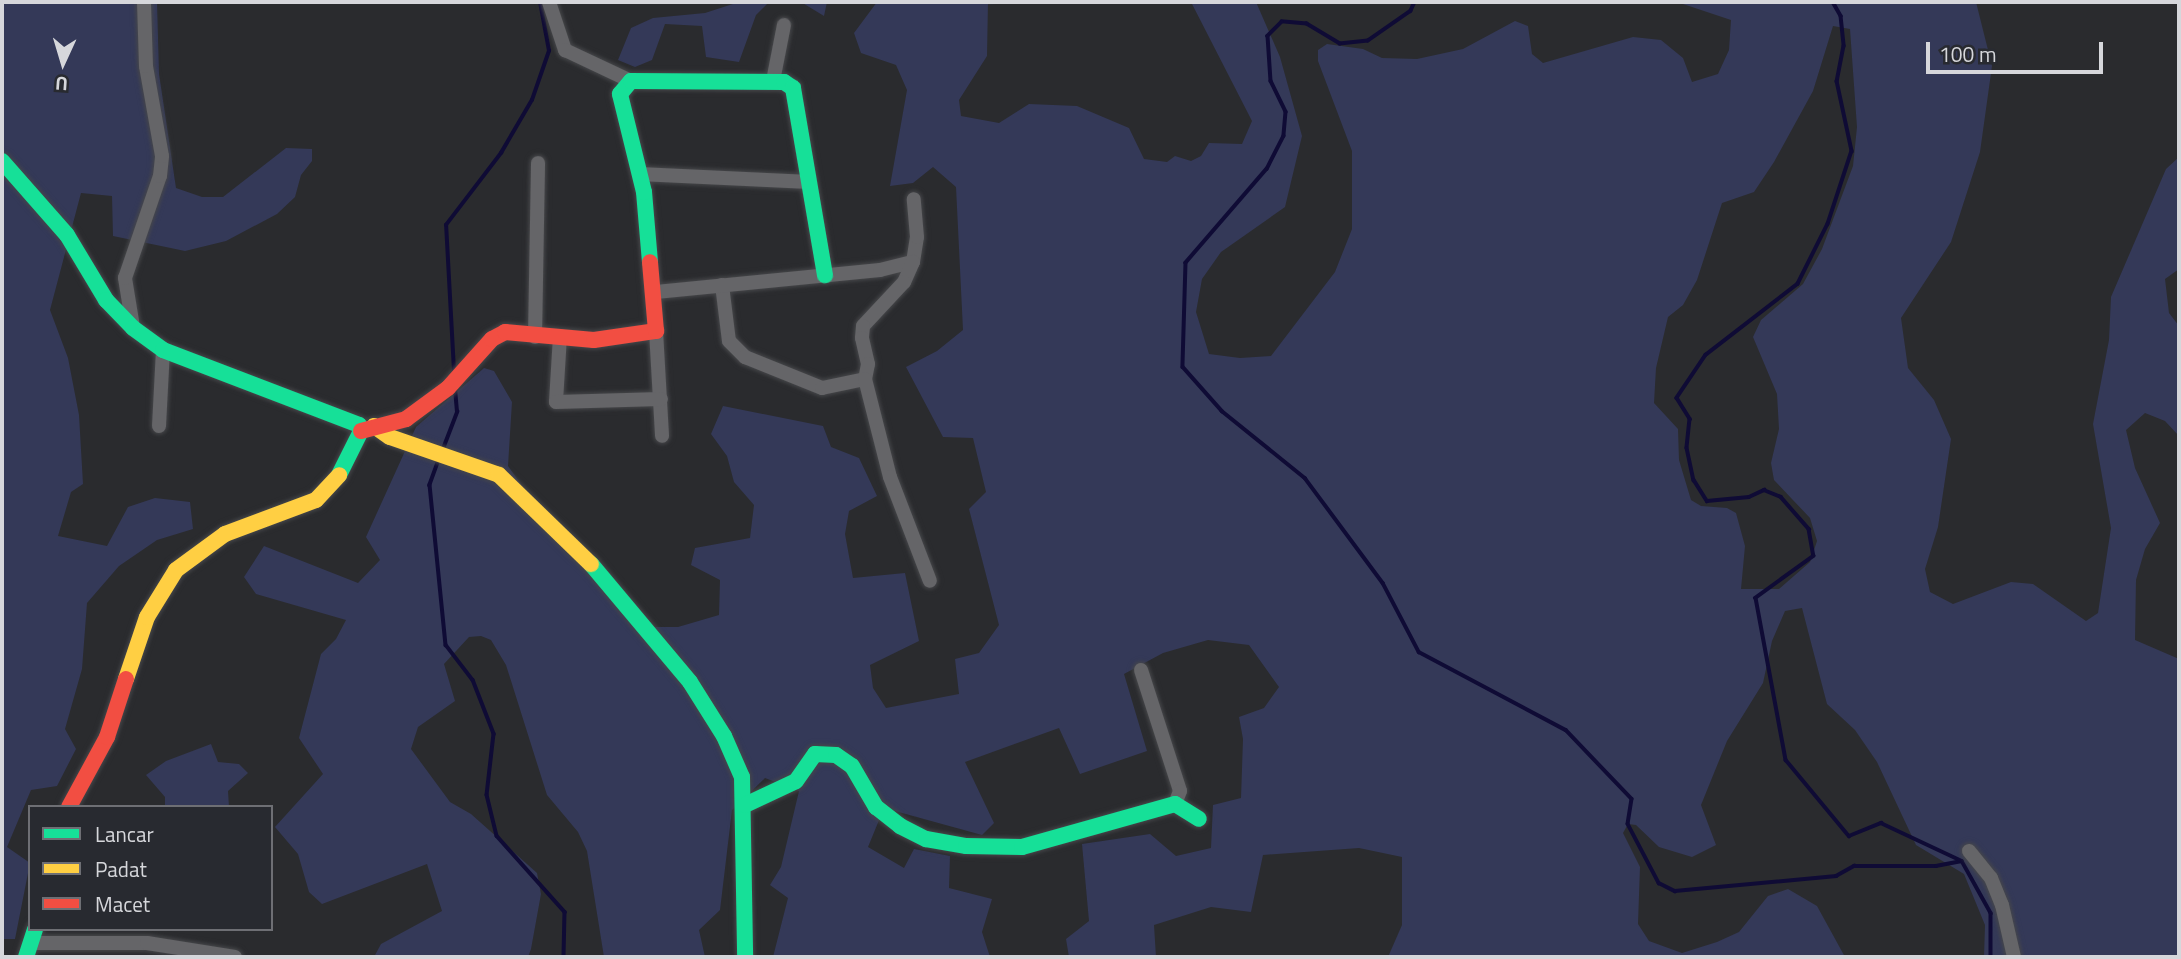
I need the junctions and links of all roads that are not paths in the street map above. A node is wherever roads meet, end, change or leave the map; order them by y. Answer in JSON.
{"nodes":[{"id":1,"x":144,"y":2,"type":"edge"},
{"id":2,"x":549,"y":2,"type":"edge"},
{"id":3,"x":784,"y":25,"type":"dead end"},
{"id":4,"x":631,"y":81,"type":"junction"},
{"id":5,"x":773,"y":81,"type":"junction"},
{"id":6,"x":2,"y":161,"type":"edge"},
{"id":7,"x":538,"y":163,"type":"dead end"},
{"id":8,"x":641,"y":174,"type":"junction"},
{"id":9,"x":808,"y":182,"type":"junction"},
{"id":10,"x":915,"y":198,"type":"dead end"},
{"id":11,"x":913,"y":262,"type":"junction"},
{"id":12,"x":825,"y":275,"type":"junction"},
{"id":13,"x":722,"y":285,"type":"junction"},
{"id":14,"x":656,"y":292,"type":"junction"},
{"id":15,"x":133,"y":328,"type":"junction"},
{"id":16,"x":656,"y":331,"type":"junction"},
{"id":17,"x":560,"y":336,"type":"junction"},
{"id":18,"x":535,"y":337,"type":"junction"},
{"id":19,"x":163,"y":350,"type":"junction"},
{"id":20,"x":865,"y":379,"type":"junction"},
{"id":21,"x":661,"y":399,"type":"junction"},
{"id":22,"x":159,"y":426,"type":"dead end"},
{"id":23,"x":367,"y":428,"type":"junction"},
{"id":24,"x":662,"y":436,"type":"dead end"},
{"id":25,"x":930,"y":581,"type":"dead end"},
{"id":26,"x":1141,"y":670,"type":"dead end"},
{"id":27,"x":1175,"y":804,"type":"junction"},
{"id":28,"x":70,"y":805,"type":"edge"},
{"id":29,"x":746,"y":806,"type":"junction"},
{"id":30,"x":1199,"y":819,"type":"dead end"},
{"id":31,"x":1969,"y":852,"type":"dead end"},
{"id":32,"x":31,"y":943,"type":"edge"},
{"id":33,"x":235,"y":957,"type":"edge"},
{"id":34,"x":745,"y":957,"type":"edge"},
{"id":35,"x":2014,"y":957,"type":"edge"}],
"edges":[{"from":1,"to":15,"type":"street"},
{"from":2,"to":4,"type":"street"},
{"from":3,"to":5,"type":"street"},
{"from":4,"to":5,"type":"street"},
{"from":4,"to":8,"type":"street"},
{"from":5,"to":9,"type":"street"},
{"from":6,"to":15,"type":"street"},
{"from":7,"to":18,"type":"street"},
{"from":8,"to":9,"type":"street"},
{"from":8,"to":14,"type":"street"},
{"from":9,"to":12,"type":"street"},
{"from":10,"to":11,"type":"street"},
{"from":11,"to":12,"type":"street"},
{"from":11,"to":20,"type":"street"},
{"from":12,"to":13,"type":"street"},
{"from":13,"to":14,"type":"street"},
{"from":13,"to":20,"type":"street"},
{"from":14,"to":16,"type":"street"},
{"from":15,"to":19,"type":"street"},
{"from":16,"to":17,"type":"street"},
{"from":16,"to":21,"type":"street"},
{"from":17,"to":18,"type":"street"},
{"from":17,"to":21,"type":"street"},
{"from":18,"to":23,"type":"street"},
{"from":19,"to":22,"type":"street"},
{"from":19,"to":23,"type":"street"},
{"from":20,"to":25,"type":"street"},
{"from":21,"to":24,"type":"street"},
{"from":23,"to":28,"type":"street"},
{"from":23,"to":29,"type":"street"},
{"from":26,"to":27,"type":"street"},
{"from":27,"to":29,"type":"street"},
{"from":27,"to":30,"type":"street"},
{"from":29,"to":34,"type":"street"},
{"from":31,"to":35,"type":"street"},
{"from":32,"to":33,"type":"street"}]}
